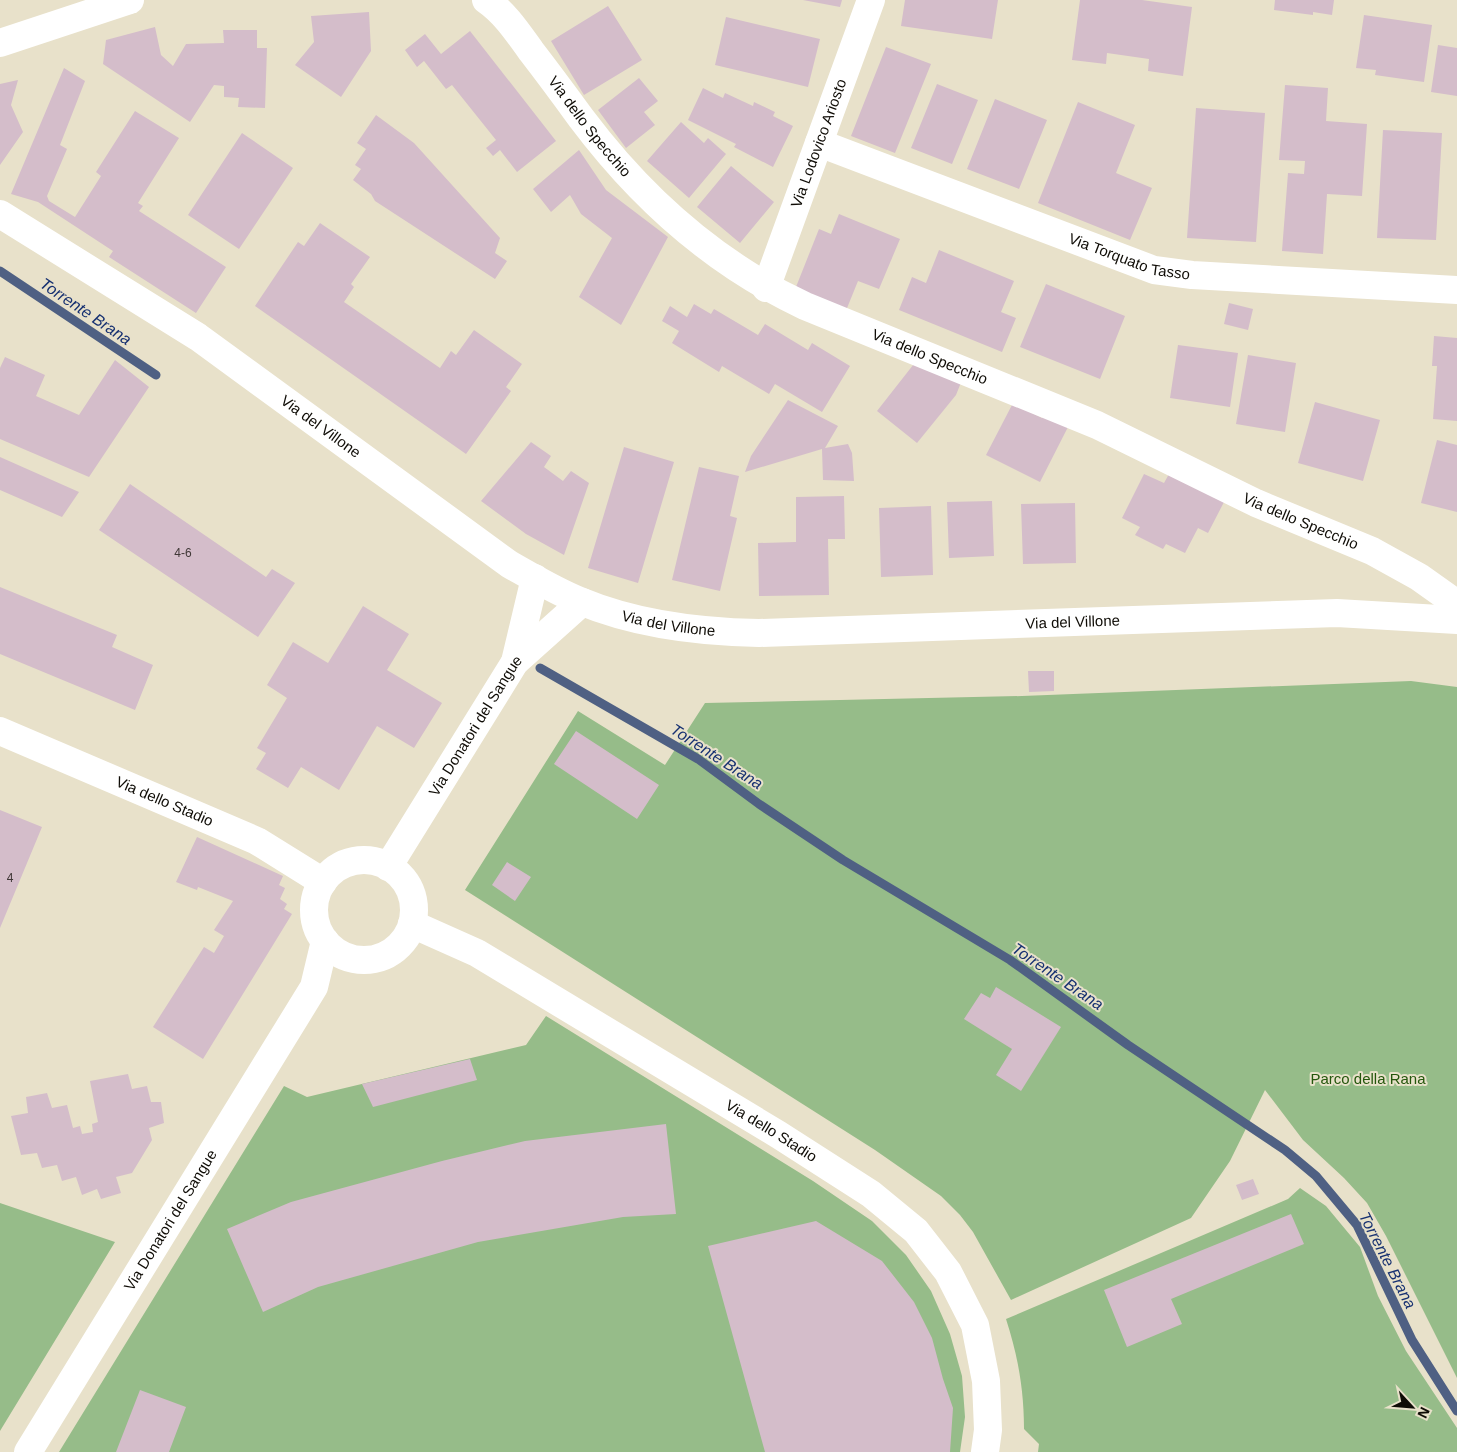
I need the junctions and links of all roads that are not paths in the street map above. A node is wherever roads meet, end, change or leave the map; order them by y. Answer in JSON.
{"nodes":[{"id":1,"x":130,"y":0,"type":"edge"},
{"id":2,"x":486,"y":0,"type":"edge"},
{"id":3,"x":871,"y":0,"type":"edge"},
{"id":4,"x":0,"y":43,"type":"edge"},
{"id":5,"x":819,"y":143,"type":"junction"},
{"id":6,"x":0,"y":214,"type":"edge"},
{"id":7,"x":766,"y":288,"type":"junction"},
{"id":8,"x":1457,"y":290,"type":"edge"},
{"id":9,"x":534,"y":578,"type":"junction"},
{"id":10,"x":582,"y":602,"type":"junction"},
{"id":11,"x":1457,"y":604,"type":"edge"},
{"id":12,"x":1457,"y":620,"type":"edge"},
{"id":13,"x":515,"y":662,"type":"junction"},
{"id":14,"x":0,"y":731,"type":"edge"},
{"id":15,"x":388,"y":867,"type":"junction"},
{"id":16,"x":323,"y":882,"type":"junction"},
{"id":17,"x":412,"y":924,"type":"junction"},
{"id":18,"x":325,"y":941,"type":"junction"},
{"id":19,"x":351,"y":958,"type":"junction"},
{"id":20,"x":314,"y":987,"type":"junction"},
{"id":21,"x":28,"y":1452,"type":"edge"},
{"id":22,"x":986,"y":1452,"type":"edge"}],
"edges":[{"from":1,"to":4,"type":"street"},
{"from":2,"to":7,"type":"street","name":"Via dello Specchio"},
{"from":3,"to":5,"type":"street","name":"Via Lodovico Ariosto"},
{"from":5,"to":7,"type":"street","name":"Via Lodovico Ariosto"},
{"from":5,"to":8,"type":"street","name":"Via Torquato Tasso"},
{"from":6,"to":9,"type":"street","name":"Via del Villone"},
{"from":7,"to":11,"type":"street","name":"Via dello Specchio"},
{"from":9,"to":10,"type":"street","name":"Via del Villone"},
{"from":9,"to":13,"type":"street"},
{"from":10,"to":12,"type":"street","name":"Via del Villone"},
{"from":10,"to":13,"type":"street","name":"Via Donatori del Sangue"},
{"from":13,"to":15,"type":"street","name":"Via Donatori del Sangue"},
{"from":14,"to":16,"type":"street","name":"Via dello Stadio"},
{"from":15,"to":16,"type":"street"},
{"from":15,"to":17,"type":"street"},
{"from":16,"to":18,"type":"street"},
{"from":17,"to":19,"type":"street"},
{"from":17,"to":22,"type":"street","name":"Via dello Stadio"},
{"from":18,"to":19,"type":"street"},
{"from":18,"to":20,"type":"street","name":"Via Donatori del Sangue"},
{"from":19,"to":20,"type":"street","name":"Via Donatori del Sangue"},
{"from":20,"to":21,"type":"street","name":"Via Donatori del Sangue"}]}
